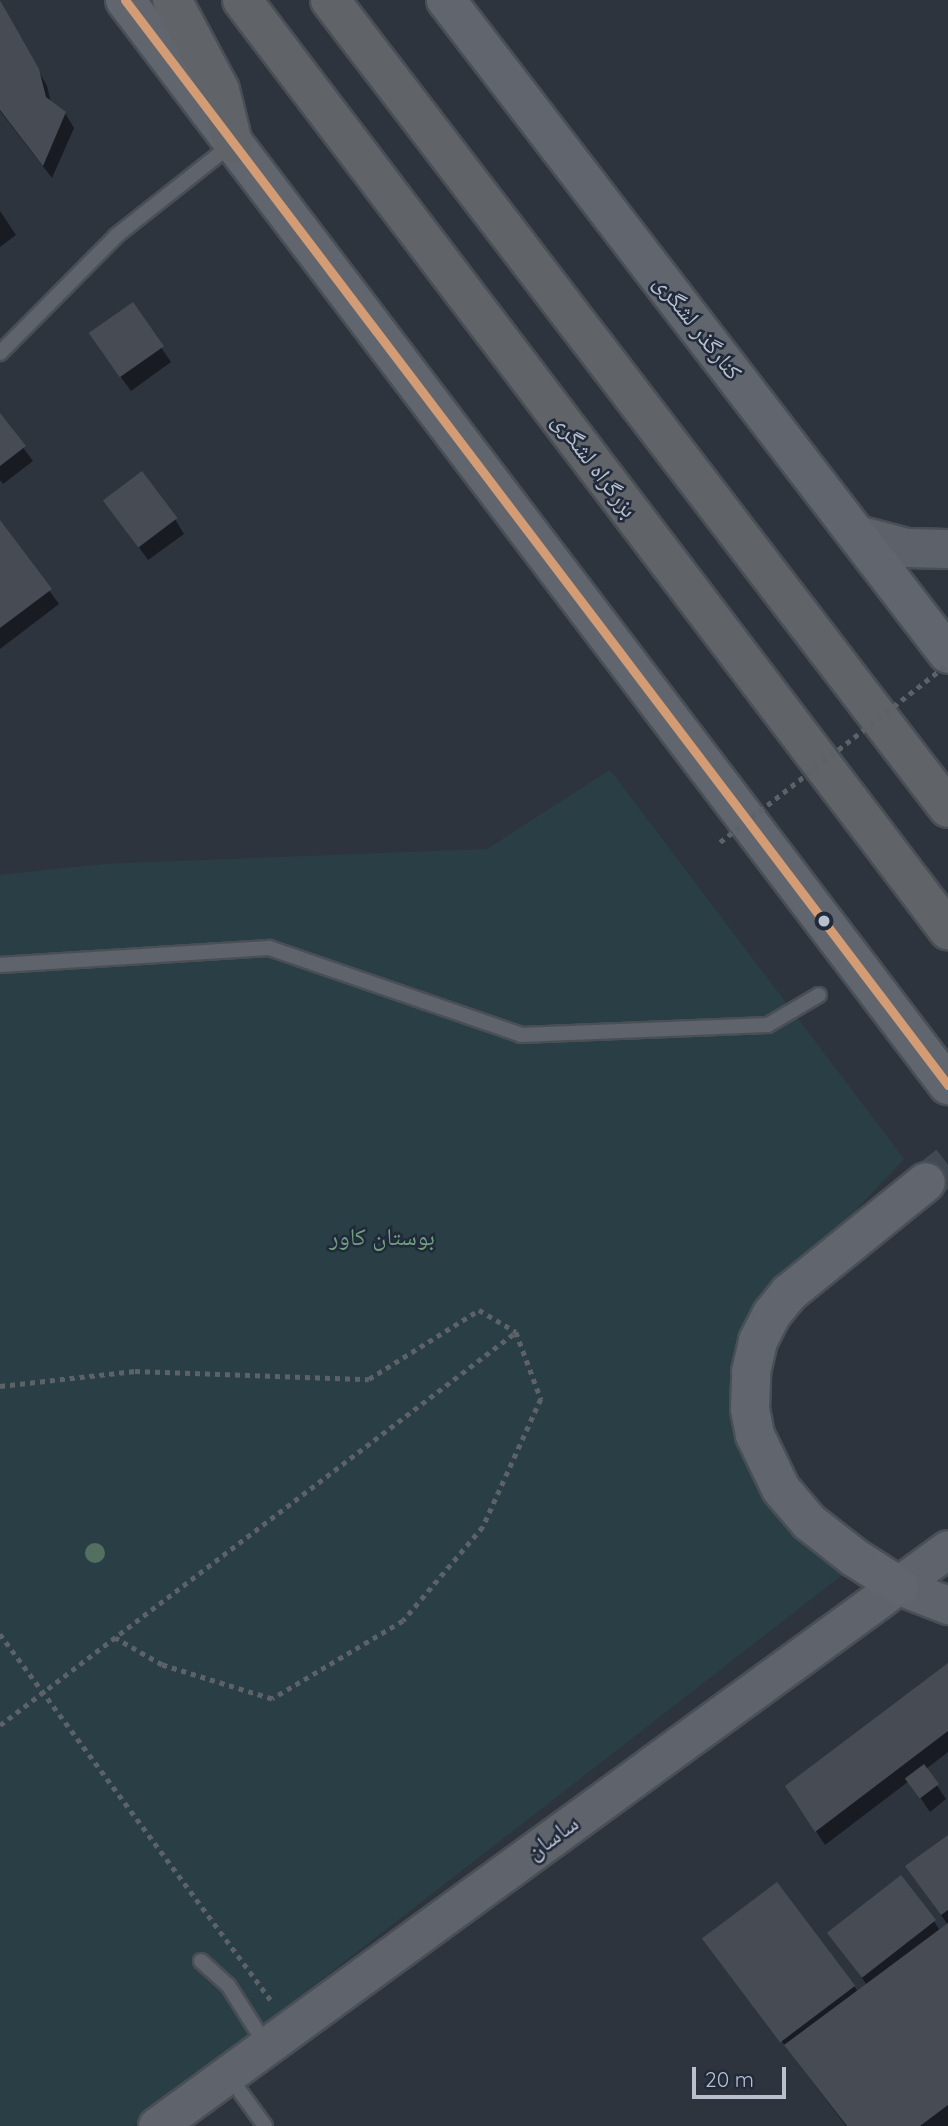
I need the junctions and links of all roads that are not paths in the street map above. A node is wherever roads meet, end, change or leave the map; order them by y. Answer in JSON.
{"nodes":[{"id":1,"x":125,"y":0,"type":"edge"},
{"id":2,"x":172,"y":0,"type":"edge"},
{"id":3,"x":242,"y":0,"type":"edge"},
{"id":4,"x":330,"y":0,"type":"edge"},
{"id":5,"x":360,"y":0,"type":"edge"},
{"id":6,"x":446,"y":0,"type":"edge"},
{"id":7,"x":233,"y":143,"type":"junction"},
{"id":8,"x":491,"y":209,"type":"junction"},
{"id":9,"x":0,"y":353,"type":"edge"},
{"id":10,"x":858,"y":535,"type":"junction"},
{"id":11,"x":948,"y":549,"type":"edge"},
{"id":12,"x":948,"y":654,"type":"edge"},
{"id":13,"x":948,"y":808,"type":"edge"},
{"id":14,"x":948,"y":930,"type":"edge"},
{"id":15,"x":0,"y":965,"type":"edge"},
{"id":16,"x":819,"y":995,"type":"dead end"},
{"id":17,"x":948,"y":1085,"type":"edge"},
{"id":18,"x":926,"y":1182,"type":"tunnel mouth"},
{"id":19,"x":948,"y":1549,"type":"edge"},
{"id":20,"x":899,"y":1586,"type":"junction"},
{"id":21,"x":948,"y":1605,"type":"edge"},
{"id":22,"x":201,"y":1961,"type":"dead end"},
{"id":23,"x":278,"y":2035,"type":"junction"},
{"id":24,"x":227,"y":2074,"type":"junction"},
{"id":25,"x":157,"y":2126,"type":"edge"},
{"id":26,"x":265,"y":2126,"type":"edge"}],
"edges":[{"from":1,"to":7,"type":"main road"},
{"from":2,"to":7,"type":"highway"},
{"from":3,"to":14,"type":"highway","name":"بزرگراه لشگری"},
{"from":4,"to":8,"type":"highway"},
{"from":5,"to":8,"type":"highway"},
{"from":6,"to":10,"type":"main road","name":"کنارگذر لشگری"},
{"from":7,"to":9,"type":"lane"},
{"from":7,"to":17,"type":"main road"},
{"from":8,"to":13,"type":"highway"},
{"from":10,"to":11,"type":"main road"},
{"from":10,"to":12,"type":"main road","name":"کنارگذر لشگری"},
{"from":15,"to":16,"type":"lane"},
{"from":18,"to":20,"type":"main road"},
{"from":19,"to":20,"type":"street","name":"ساسان"},
{"from":20,"to":21,"type":"street"},
{"from":20,"to":23,"type":"street","name":"ساسان"},
{"from":22,"to":23,"type":"lane"},
{"from":23,"to":24,"type":"street","name":"ساسان"},
{"from":24,"to":25,"type":"street","name":"ساسان"},
{"from":24,"to":26,"type":"lane"}]}
